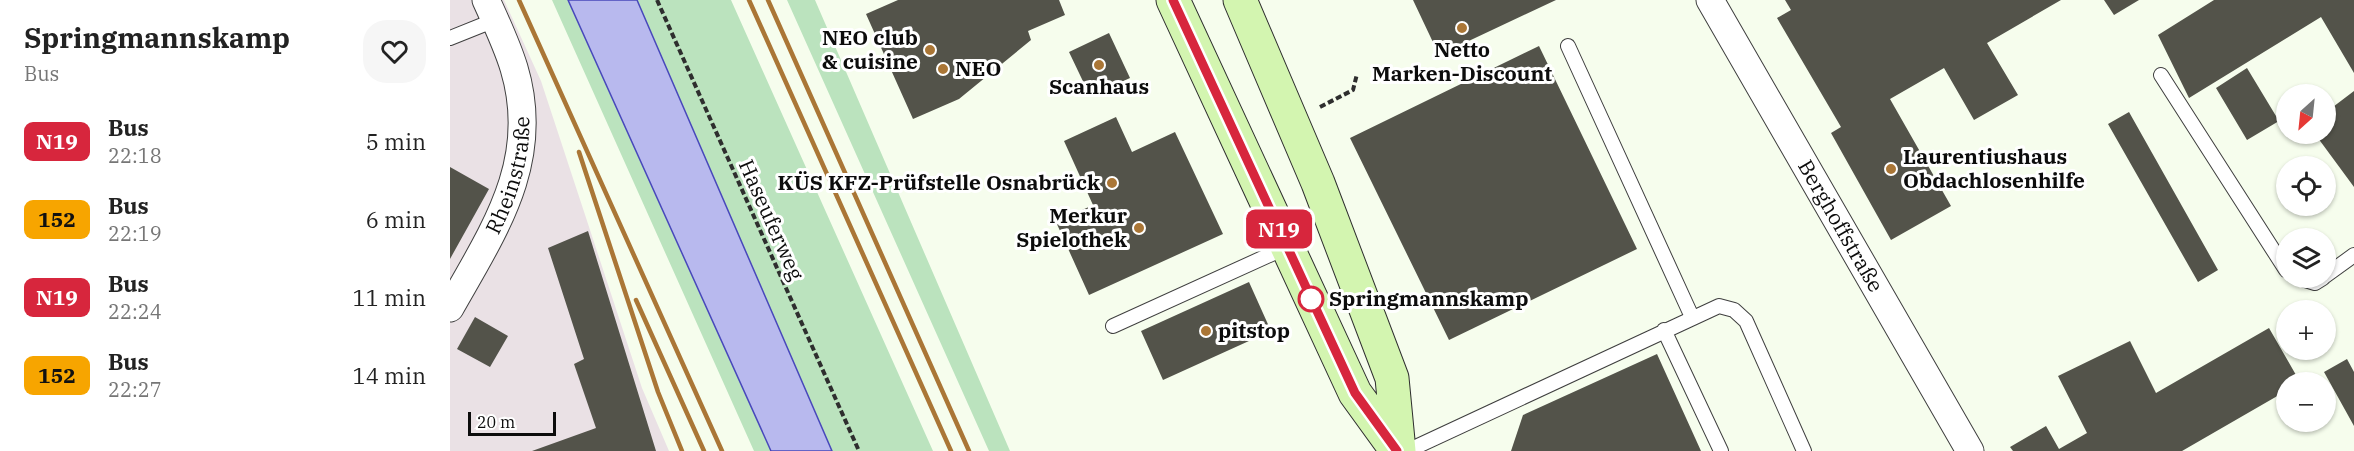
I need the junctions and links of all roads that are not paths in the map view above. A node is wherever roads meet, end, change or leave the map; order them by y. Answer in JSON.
{"nodes":[{"id":1,"x":1173,"y":0,"type":"edge"},
{"id":2,"x":1240,"y":0,"type":"edge"},
{"id":3,"x":1710,"y":0,"type":"edge"},
{"id":4,"x":491,"y":10,"type":"edge"},
{"id":5,"x":450,"y":38,"type":"edge"},
{"id":6,"x":1568,"y":46,"type":"dead end"},
{"id":7,"x":2161,"y":75,"type":"dead end"},
{"id":8,"x":1287,"y":247,"type":"junction"},
{"id":9,"x":2276,"y":254,"type":"edge"},
{"id":10,"x":2354,"y":255,"type":"edge"},
{"id":11,"x":2336,"y":268,"type":"edge"},
{"id":12,"x":450,"y":308,"type":"edge"},
{"id":13,"x":1692,"y":317,"type":"junction"},
{"id":14,"x":1113,"y":326,"type":"dead end"},
{"id":15,"x":1664,"y":330,"type":"junction"},
{"id":16,"x":1398,"y":451,"type":"edge"},
{"id":17,"x":1407,"y":451,"type":"edge"},
{"id":18,"x":1721,"y":451,"type":"edge"},
{"id":19,"x":1804,"y":451,"type":"edge"},
{"id":20,"x":1970,"y":451,"type":"edge"}],
"edges":[{"from":1,"to":8,"type":"main road"},
{"from":2,"to":16,"type":"main road"},
{"from":3,"to":20,"type":"street","name":"Berghoffstraße"},
{"from":4,"to":5,"type":"lane"},
{"from":4,"to":12,"type":"street","name":"Rheinstraße"},
{"from":6,"to":13,"type":"lane"},
{"from":7,"to":9,"type":"lane"},
{"from":8,"to":14,"type":"lane"},
{"from":8,"to":16,"type":"main road"},
{"from":10,"to":11,"type":"lane"},
{"from":13,"to":15,"type":"lane"},
{"from":13,"to":19,"type":"lane"},
{"from":15,"to":17,"type":"lane"},
{"from":15,"to":18,"type":"lane"}]}
